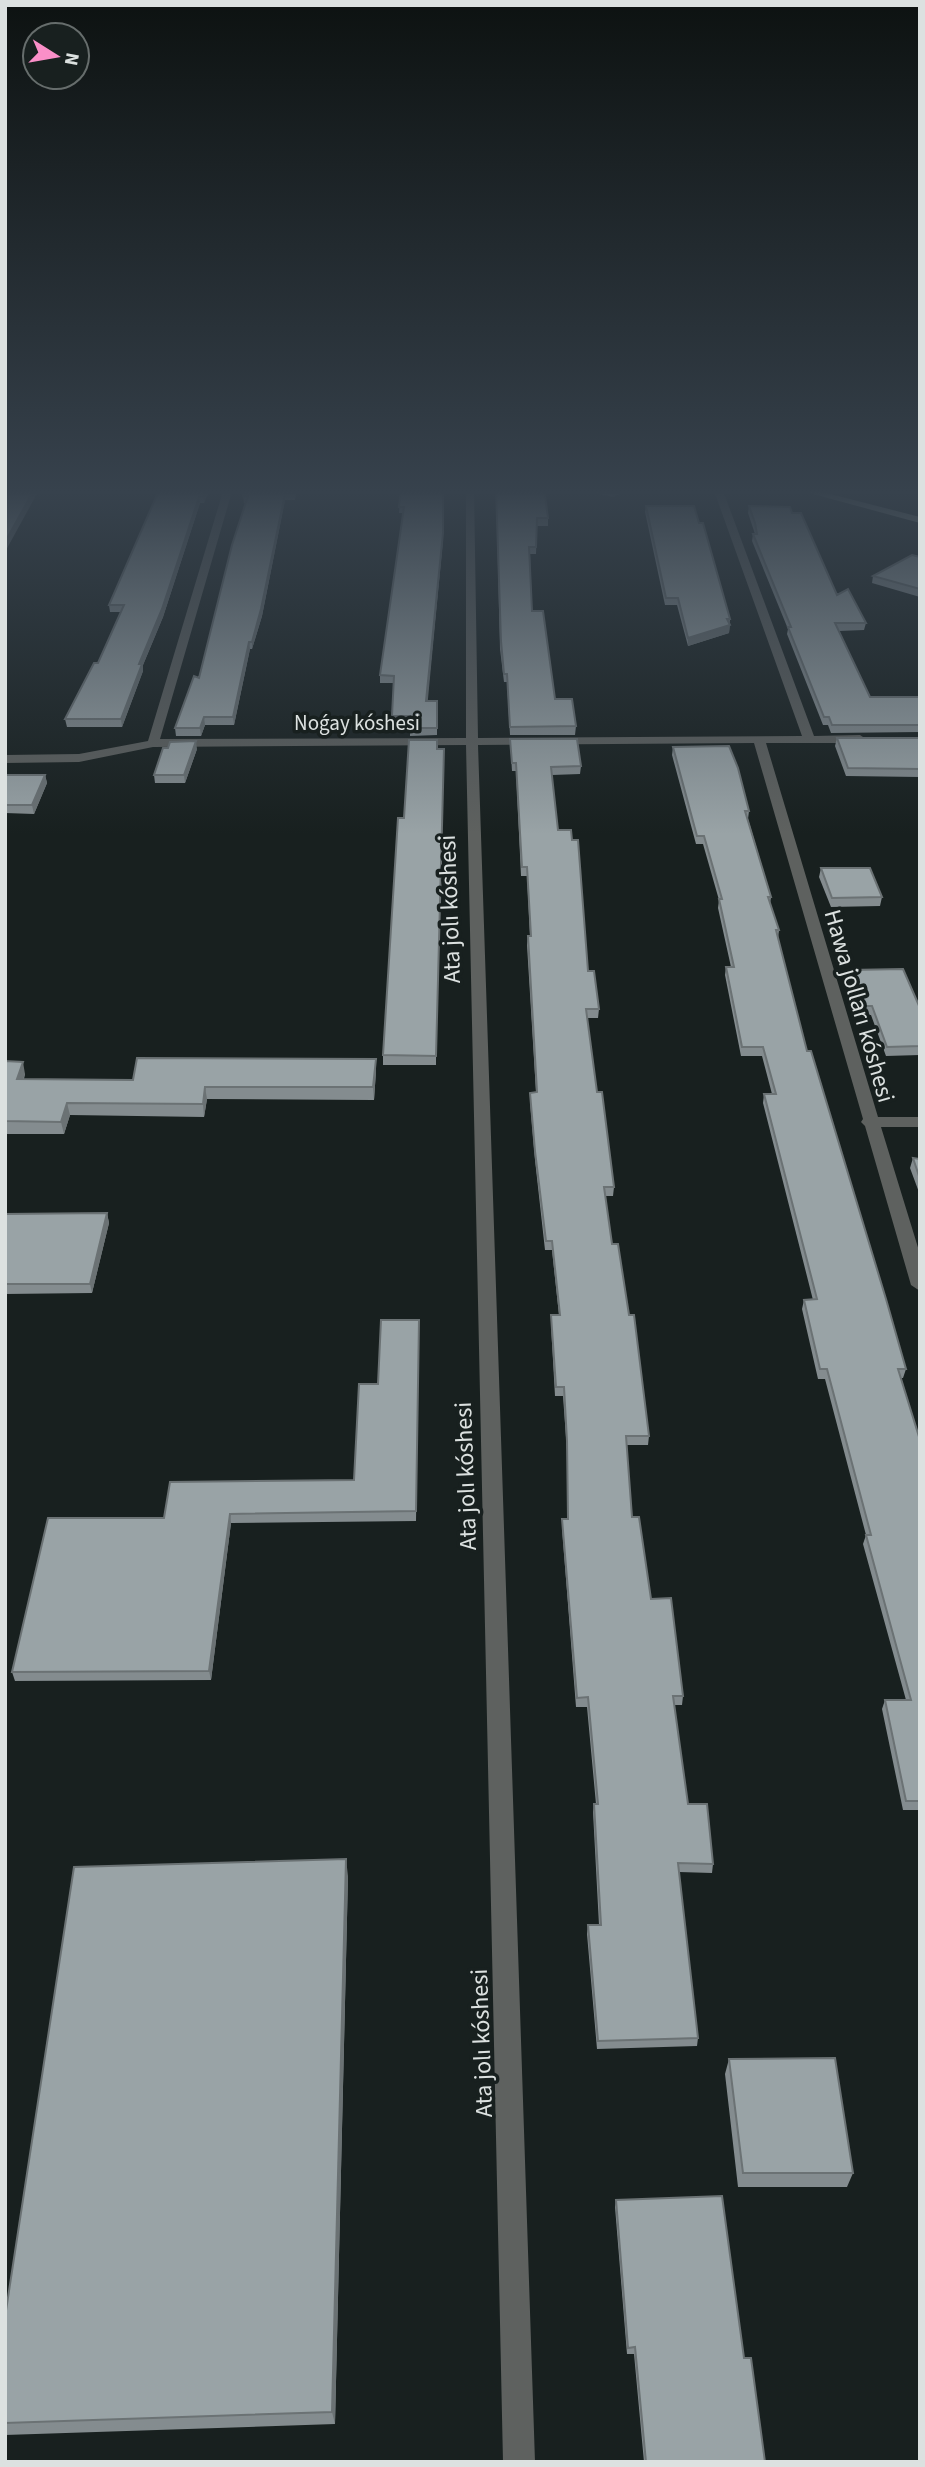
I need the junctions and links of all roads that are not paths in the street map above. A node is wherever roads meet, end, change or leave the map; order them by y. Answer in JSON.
{"nodes":[{"id":1,"x":195,"y":603,"type":"edge"},
{"id":2,"x":471,"y":603,"type":"edge"},
{"id":3,"x":759,"y":603,"type":"edge"},
{"id":4,"x":809,"y":739,"type":"junction"},
{"id":5,"x":878,"y":739,"type":"edge"},
{"id":6,"x":759,"y":740,"type":"junction"},
{"id":7,"x":472,"y":742,"type":"junction"},
{"id":8,"x":153,"y":743,"type":"junction"},
{"id":9,"x":5,"y":759,"type":"edge"},
{"id":10,"x":869,"y":1122,"type":"junction"},
{"id":11,"x":920,"y":1122,"type":"edge"},
{"id":12,"x":920,"y":1284,"type":"edge"},
{"id":13,"x":520,"y":2462,"type":"edge"}],
"edges":[{"from":1,"to":8,"type":"street"},
{"from":2,"to":7,"type":"street","name":"Ata jolı kóshesi"},
{"from":3,"to":4,"type":"street"},
{"from":4,"to":5,"type":"street","name":"Noǵay kóshesi"},
{"from":4,"to":6,"type":"street","name":"Noǵay kóshesi"},
{"from":6,"to":7,"type":"street","name":"Noǵay kóshesi"},
{"from":6,"to":10,"type":"street","name":"Hawa jolları kóshesi"},
{"from":7,"to":8,"type":"street","name":"Noǵay kóshesi"},
{"from":7,"to":13,"type":"street","name":"Ata jolı kóshesi"},
{"from":8,"to":9,"type":"street","name":"Noǵay kóshesi"},
{"from":10,"to":11,"type":"street"},
{"from":10,"to":12,"type":"street","name":"Hawa jolları kóshesi"}]}
